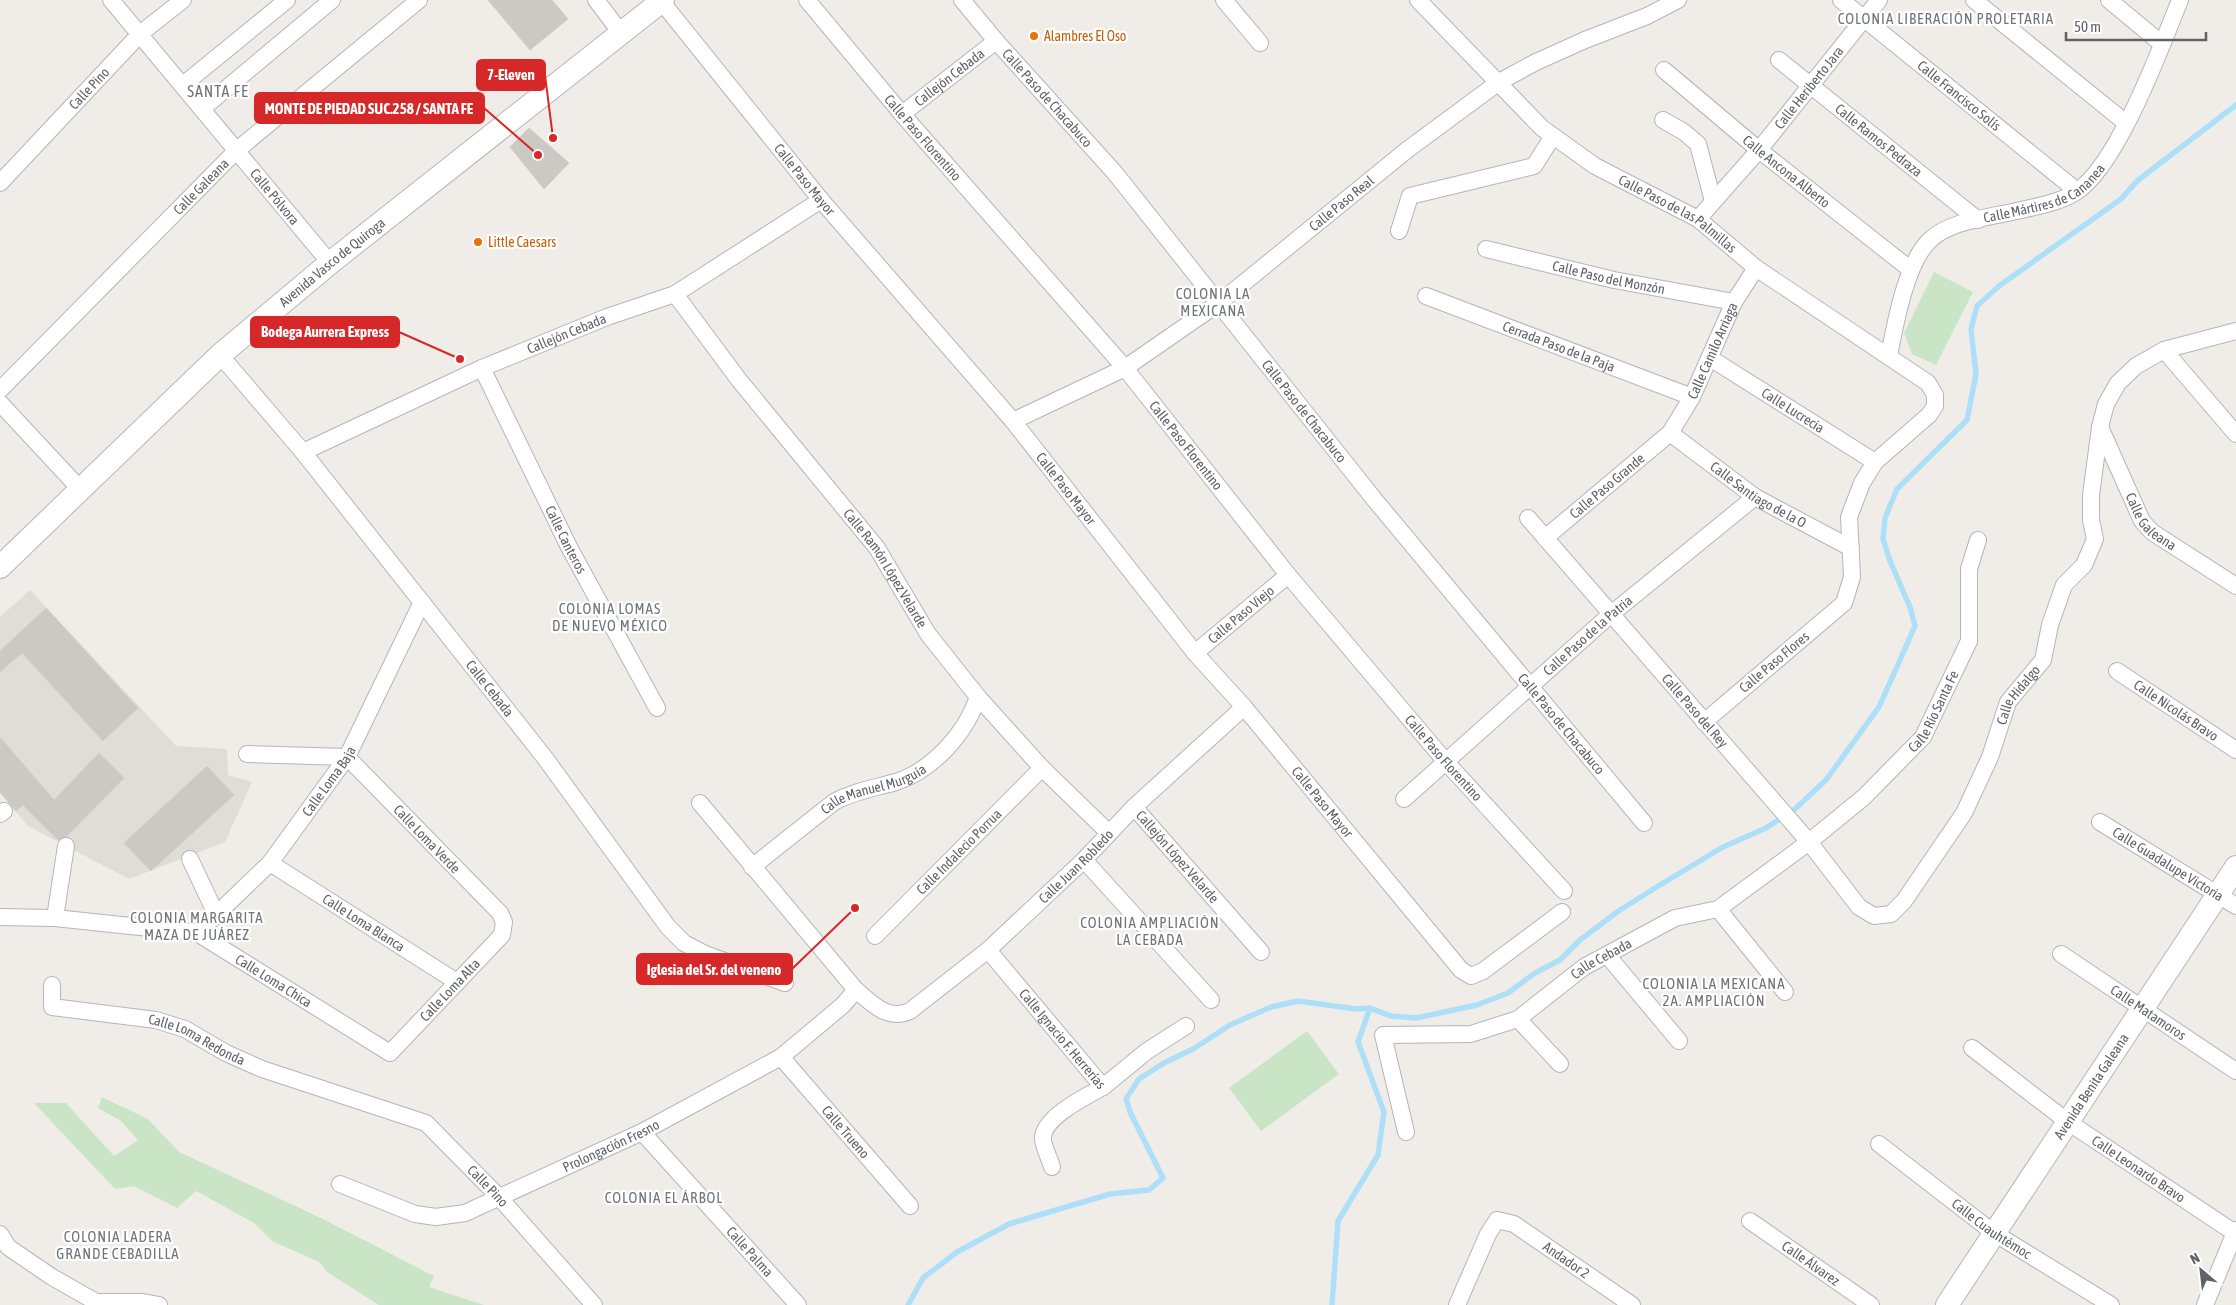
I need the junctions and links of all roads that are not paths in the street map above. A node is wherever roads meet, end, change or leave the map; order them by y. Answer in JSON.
{"nodes":[{"id":1,"x":111,"y":0,"type":"edge"},
{"id":2,"x":183,"y":0,"type":"edge"},
{"id":3,"x":287,"y":0,"type":"edge"},
{"id":4,"x":332,"y":0,"type":"edge"},
{"id":5,"x":419,"y":0,"type":"edge"},
{"id":6,"x":596,"y":0,"type":"edge"},
{"id":7,"x":807,"y":0,"type":"edge"},
{"id":8,"x":962,"y":0,"type":"edge"},
{"id":9,"x":1224,"y":0,"type":"edge"},
{"id":10,"x":1418,"y":0,"type":"edge"},
{"id":11,"x":1678,"y":0,"type":"edge"},
{"id":12,"x":1841,"y":0,"type":"edge"},
{"id":13,"x":1879,"y":0,"type":"edge"},
{"id":14,"x":1974,"y":0,"type":"edge"},
{"id":15,"x":2109,"y":0,"type":"edge"},
{"id":16,"x":2180,"y":0,"type":"edge"},
{"id":17,"x":662,"y":1,"type":"edge"},
{"id":18,"x":1863,"y":19,"type":"junction"},
{"id":19,"x":622,"y":33,"type":"junction"},
{"id":20,"x":141,"y":34,"type":"junction"},
{"id":21,"x":996,"y":41,"type":"junction"},
{"id":22,"x":1260,"y":42,"type":"dead end"},
{"id":23,"x":2162,"y":44,"type":"junction"},
{"id":24,"x":1779,"y":60,"type":"dead end"},
{"id":25,"x":1664,"y":70,"type":"dead end"},
{"id":26,"x":1499,"y":82,"type":"junction"},
{"id":27,"x":183,"y":85,"type":"junction"},
{"id":28,"x":1810,"y":86,"type":"junction"},
{"id":29,"x":203,"y":108,"type":"junction"},
{"id":30,"x":902,"y":114,"type":"junction"},
{"id":31,"x":1663,"y":120,"type":"dead end"},
{"id":32,"x":2126,"y":123,"type":"junction"},
{"id":33,"x":1554,"y":136,"type":"junction"},
{"id":34,"x":237,"y":150,"type":"junction"},
{"id":35,"x":1759,"y":150,"type":"junction"},
{"id":36,"x":0,"y":183,"type":"edge"},
{"id":37,"x":2077,"y":191,"type":"junction"},
{"id":38,"x":821,"y":200,"type":"junction"},
{"id":39,"x":1713,"y":201,"type":"junction"},
{"id":40,"x":1698,"y":219,"type":"junction"},
{"id":41,"x":1978,"y":220,"type":"junction"},
{"id":42,"x":1399,"y":231,"type":"dead end"},
{"id":43,"x":1486,"y":249,"type":"dead end"},
{"id":44,"x":330,"y":262,"type":"junction"},
{"id":45,"x":1756,"y":268,"type":"junction"},
{"id":46,"x":1911,"y":270,"type":"junction"},
{"id":47,"x":675,"y":294,"type":"junction"},
{"id":48,"x":1426,"y":296,"type":"dead end"},
{"id":49,"x":1734,"y":302,"type":"junction"},
{"id":50,"x":1219,"y":303,"type":"junction"},
{"id":51,"x":2236,"y":331,"type":"edge"},
{"id":52,"x":2164,"y":350,"type":"junction"},
{"id":53,"x":220,"y":355,"type":"junction"},
{"id":54,"x":1889,"y":356,"type":"junction"},
{"id":55,"x":1710,"y":358,"type":"junction"},
{"id":56,"x":482,"y":368,"type":"junction"},
{"id":57,"x":1125,"y":368,"type":"junction"},
{"id":58,"x":0,"y":390,"type":"edge"},
{"id":59,"x":1692,"y":397,"type":"junction"},
{"id":60,"x":0,"y":403,"type":"edge"},
{"id":61,"x":1013,"y":420,"type":"junction"},
{"id":62,"x":2100,"y":426,"type":"junction"},
{"id":63,"x":1670,"y":433,"type":"junction"},
{"id":64,"x":2236,"y":434,"type":"edge"},
{"id":65,"x":303,"y":452,"type":"junction"},
{"id":66,"x":1875,"y":462,"type":"junction"},
{"id":67,"x":80,"y":489,"type":"junction"},
{"id":68,"x":1755,"y":497,"type":"junction"},
{"id":69,"x":1528,"y":518,"type":"dead end"},
{"id":70,"x":1545,"y":538,"type":"junction"},
{"id":71,"x":1978,"y":540,"type":"dead end"},
{"id":72,"x":1851,"y":548,"type":"junction"},
{"id":73,"x":0,"y":567,"type":"edge"},
{"id":74,"x":1288,"y":575,"type":"junction"},
{"id":75,"x":2236,"y":586,"type":"edge"},
{"id":76,"x":422,"y":602,"type":"junction"},
{"id":77,"x":1610,"y":615,"type":"junction"},
{"id":78,"x":1195,"y":653,"type":"junction"},
{"id":79,"x":2117,"y":671,"type":"dead end"},
{"id":80,"x":1531,"y":686,"type":"junction"},
{"id":81,"x":978,"y":697,"type":"junction"},
{"id":82,"x":1244,"y":707,"type":"junction"},
{"id":83,"x":657,"y":708,"type":"dead end"},
{"id":84,"x":1704,"y":722,"type":"junction"},
{"id":85,"x":2236,"y":750,"type":"edge"},
{"id":86,"x":247,"y":754,"type":"dead end"},
{"id":87,"x":347,"y":757,"type":"junction"},
{"id":88,"x":1446,"y":762,"type":"junction"},
{"id":89,"x":1042,"y":768,"type":"junction"},
{"id":90,"x":1404,"y":799,"type":"dead end"},
{"id":91,"x":700,"y":803,"type":"dead end"},
{"id":92,"x":1134,"y":807,"type":"junction"},
{"id":93,"x":2100,"y":822,"type":"dead end"},
{"id":94,"x":1644,"y":823,"type":"dead end"},
{"id":95,"x":1109,"y":832,"type":"junction"},
{"id":96,"x":1805,"y":837,"type":"junction"},
{"id":97,"x":66,"y":846,"type":"dead end"},
{"id":98,"x":190,"y":859,"type":"dead end"},
{"id":99,"x":1084,"y":860,"type":"junction"},
{"id":100,"x":270,"y":863,"type":"junction"},
{"id":101,"x":2236,"y":866,"type":"edge"},
{"id":102,"x":752,"y":867,"type":"junction"},
{"id":103,"x":1564,"y":891,"type":"dead end"},
{"id":104,"x":2227,"y":901,"type":"edge"},
{"id":105,"x":1859,"y":907,"type":"joint"},
{"id":106,"x":1718,"y":909,"type":"junction"},
{"id":107,"x":1562,"y":912,"type":"dead end"},
{"id":108,"x":216,"y":914,"type":"junction"},
{"id":109,"x":0,"y":917,"type":"edge"},
{"id":110,"x":54,"y":918,"type":"junction"},
{"id":111,"x":504,"y":922,"type":"joint"},
{"id":112,"x":197,"y":933,"type":"junction"},
{"id":113,"x":875,"y":936,"type":"dead end"},
{"id":114,"x":988,"y":950,"type":"junction"},
{"id":115,"x":1261,"y":952,"type":"dead end"},
{"id":116,"x":2061,"y":954,"type":"dead end"},
{"id":117,"x":1607,"y":955,"type":"junction"},
{"id":118,"x":457,"y":982,"type":"junction"},
{"id":119,"x":785,"y":983,"type":"dead end"},
{"id":120,"x":52,"y":986,"type":"dead end"},
{"id":121,"x":856,"y":990,"type":"junction"},
{"id":122,"x":1785,"y":992,"type":"dead end"},
{"id":123,"x":1211,"y":1000,"type":"dead end"},
{"id":124,"x":2143,"y":1010,"type":"junction"},
{"id":125,"x":1518,"y":1019,"type":"junction"},
{"id":126,"x":1186,"y":1026,"type":"dead end"},
{"id":127,"x":1680,"y":1041,"type":"dead end"},
{"id":128,"x":1972,"y":1048,"type":"dead end"},
{"id":129,"x":390,"y":1053,"type":"joint"},
{"id":130,"x":781,"y":1057,"type":"junction"},
{"id":131,"x":1560,"y":1064,"type":"dead end"},
{"id":132,"x":2236,"y":1071,"type":"edge"},
{"id":133,"x":1103,"y":1087,"type":"junction"},
{"id":134,"x":358,"y":1102,"type":"joint"},
{"id":135,"x":2068,"y":1122,"type":"junction"},
{"id":136,"x":642,"y":1132,"type":"junction"},
{"id":137,"x":1406,"y":1132,"type":"dead end"},
{"id":138,"x":1879,"y":1144,"type":"dead end"},
{"id":139,"x":1052,"y":1167,"type":"dead end"},
{"id":140,"x":340,"y":1184,"type":"dead end"},
{"id":141,"x":498,"y":1196,"type":"junction"},
{"id":142,"x":910,"y":1206,"type":"dead end"},
{"id":143,"x":1750,"y":1221,"type":"dead end"},
{"id":144,"x":2235,"y":1232,"type":"edge"},
{"id":145,"x":1994,"y":1233,"type":"junction"},
{"id":146,"x":0,"y":1234,"type":"edge"},
{"id":147,"x":159,"y":1305,"type":"edge"},
{"id":148,"x":594,"y":1305,"type":"edge"},
{"id":149,"x":798,"y":1305,"type":"edge"},
{"id":150,"x":1458,"y":1305,"type":"edge"},
{"id":151,"x":1632,"y":1305,"type":"edge"},
{"id":152,"x":1871,"y":1305,"type":"edge"},
{"id":153,"x":1947,"y":1305,"type":"edge"},
{"id":154,"x":2111,"y":1305,"type":"edge"},
{"id":155,"x":2205,"y":1305,"type":"edge"}],
"edges":[{"from":1,"to":20,"type":"street","name":"Calle Pólvora"},
{"from":2,"to":20,"type":"street","name":"Calle Pino"},
{"from":3,"to":27,"type":"street"},
{"from":4,"to":29,"type":"street"},
{"from":5,"to":34,"type":"street","name":"Calle Galeana"},
{"from":6,"to":19,"type":"street"},
{"from":7,"to":30,"type":"street","name":"Calle Paso Florentino"},
{"from":8,"to":21,"type":"street","name":"Calle Paso de Chacabuco"},
{"from":9,"to":22,"type":"street"},
{"from":10,"to":26,"type":"street","name":"Calle Paso de las Palmillas"},
{"from":11,"to":26,"type":"street","name":"Calle Paso Real"},
{"from":12,"to":18,"type":"street","name":"Calle Francisco Solís"},
{"from":13,"to":18,"type":"street","name":"Calle Heriberto Jara"},
{"from":14,"to":32,"type":"street"},
{"from":15,"to":23,"type":"street"},
{"from":16,"to":23,"type":"street","name":"Calle Mártires de Cananea"},
{"from":17,"to":19,"type":"main road","name":"Avenida Vasco de Quiroga"},
{"from":17,"to":38,"type":"street","name":"Calle Paso Mayor"},
{"from":18,"to":28,"type":"street","name":"Calle Heriberto Jara"},
{"from":18,"to":37,"type":"street","name":"Calle Francisco Solís"},
{"from":19,"to":44,"type":"main road","name":"Avenida Vasco de Quiroga"},
{"from":20,"to":27,"type":"street","name":"Calle Pólvora"},
{"from":20,"to":36,"type":"street","name":"Calle Pino"},
{"from":21,"to":30,"type":"street","name":"Callejón Cebada"},
{"from":21,"to":50,"type":"street","name":"Calle Paso de Chacabuco"},
{"from":23,"to":32,"type":"street","name":"Calle Mártires de Cananea"},
{"from":24,"to":28,"type":"street","name":"Calle Ramos Pedraza"},
{"from":25,"to":35,"type":"street","name":"Calle Ancona Alberto"},
{"from":26,"to":33,"type":"street","name":"Calle Paso de las Palmillas"},
{"from":26,"to":50,"type":"street","name":"Calle Paso Real"},
{"from":27,"to":29,"type":"street","name":"Calle Pólvora"},
{"from":28,"to":35,"type":"street","name":"Calle Heriberto Jara"},
{"from":28,"to":41,"type":"street","name":"Calle Ramos Pedraza"},
{"from":29,"to":34,"type":"street","name":"Calle Pólvora"},
{"from":30,"to":57,"type":"street","name":"Calle Paso Florentino"},
{"from":31,"to":39,"type":"street"},
{"from":32,"to":37,"type":"street","name":"Calle Mártires de Cananea"},
{"from":33,"to":40,"type":"street","name":"Calle Paso de las Palmillas"},
{"from":33,"to":42,"type":"street"},
{"from":34,"to":44,"type":"street","name":"Calle Pólvora"},
{"from":34,"to":58,"type":"street","name":"Calle Galeana"},
{"from":35,"to":39,"type":"street","name":"Calle Heriberto Jara"},
{"from":35,"to":46,"type":"street","name":"Calle Ancona Alberto"},
{"from":37,"to":41,"type":"street","name":"Calle Mártires de Cananea"},
{"from":38,"to":47,"type":"street","name":"Callejón Cebada"},
{"from":38,"to":61,"type":"street","name":"Calle Paso Mayor"},
{"from":39,"to":40,"type":"street","name":"Calle Heriberto Jara"},
{"from":40,"to":45,"type":"street","name":"Calle Paso de las Palmillas"},
{"from":41,"to":46,"type":"street","name":"Calle Mártires de Cananea"},
{"from":43,"to":49,"type":"street","name":"Calle Paso del Monzón"},
{"from":44,"to":53,"type":"main road","name":"Avenida Vasco de Quiroga"},
{"from":45,"to":49,"type":"street","name":"Calle Camilo Arriaga"},
{"from":45,"to":54,"type":"street","name":"Calle Paso de las Palmillas"},
{"from":46,"to":54,"type":"street","name":"Calle Mártires de Cananea"},
{"from":47,"to":56,"type":"street","name":"Callejón Cebada"},
{"from":47,"to":81,"type":"street","name":"Calle Ramón López Velarde"},
{"from":48,"to":59,"type":"street","name":"Cerrada Paso de la Paja"},
{"from":49,"to":55,"type":"street","name":"Calle Camilo Arriaga"},
{"from":50,"to":57,"type":"street","name":"Calle Paso Real"},
{"from":50,"to":80,"type":"street","name":"Calle Paso de Chacabuco"},
{"from":51,"to":52,"type":"street","name":"Calle Hidalgo"},
{"from":52,"to":62,"type":"street","name":"Calle Hidalgo"},
{"from":52,"to":64,"type":"street"},
{"from":53,"to":65,"type":"street","name":"Calle Cebada"},
{"from":53,"to":67,"type":"main road","name":"Avenida Vasco de Quiroga"},
{"from":54,"to":66,"type":"street","name":"Calle Paso de las Palmillas"},
{"from":55,"to":59,"type":"street","name":"Calle Camilo Arriaga"},
{"from":55,"to":66,"type":"street","name":"Calle Lucrecia"},
{"from":56,"to":65,"type":"street","name":"Callejón Cebada"},
{"from":56,"to":83,"type":"street","name":"Calle Canteros"},
{"from":57,"to":61,"type":"street","name":"Calle Paso Real"},
{"from":57,"to":74,"type":"street","name":"Calle Paso Florentino"},
{"from":59,"to":63,"type":"street","name":"Calle Camilo Arriaga"},
{"from":60,"to":67,"type":"street"},
{"from":61,"to":78,"type":"street","name":"Calle Paso Mayor"},
{"from":62,"to":75,"type":"street","name":"Calle Galeana"},
{"from":62,"to":105,"type":"street","name":"Calle Hidalgo"},
{"from":63,"to":68,"type":"street","name":"Calle Santiago de la O"},
{"from":63,"to":70,"type":"street","name":"Calle Paso Grande"},
{"from":65,"to":76,"type":"street","name":"Calle Cebada"},
{"from":66,"to":72,"type":"street"},
{"from":67,"to":73,"type":"main road","name":"Avenida Vasco de Quiroga"},
{"from":68,"to":72,"type":"street","name":"Calle Santiago de la O"},
{"from":68,"to":77,"type":"street","name":"Calle Paso de la Patria"},
{"from":69,"to":70,"type":"street","name":"Calle Paso del Rey"},
{"from":70,"to":77,"type":"street","name":"Calle Paso del Rey"},
{"from":71,"to":96,"type":"street","name":"Calle Río Santa Fe"},
{"from":72,"to":84,"type":"street","name":"Calle Paso Flores"},
{"from":74,"to":78,"type":"street","name":"Calle Paso Viejo"},
{"from":74,"to":88,"type":"street","name":"Calle Paso Florentino"},
{"from":76,"to":87,"type":"street","name":"Calle Loma Baja"},
{"from":76,"to":119,"type":"street","name":"Calle Cebada"},
{"from":77,"to":80,"type":"street","name":"Calle Paso de la Patria"},
{"from":77,"to":84,"type":"street","name":"Calle Paso del Rey"},
{"from":78,"to":82,"type":"street","name":"Calle Paso Mayor"},
{"from":79,"to":85,"type":"street","name":"Calle Nicolás Bravo"},
{"from":80,"to":88,"type":"street","name":"Calle Paso de la Patria"},
{"from":80,"to":94,"type":"street","name":"Calle Paso de Chacabuco"},
{"from":81,"to":89,"type":"street","name":"Calle Ramón López Velarde"},
{"from":81,"to":102,"type":"street","name":"Calle Manuel Murguía"},
{"from":82,"to":92,"type":"street","name":"Calle Juan Robledo"},
{"from":82,"to":107,"type":"street","name":"Calle Paso Mayor"},
{"from":84,"to":96,"type":"street","name":"Calle Paso del Rey"},
{"from":86,"to":87,"type":"street"},
{"from":87,"to":100,"type":"street","name":"Calle Loma Baja"},
{"from":87,"to":111,"type":"street","name":"Calle Loma Verde"},
{"from":88,"to":90,"type":"street","name":"Calle Paso de la Patria"},
{"from":88,"to":103,"type":"street","name":"Calle Paso Florentino"},
{"from":89,"to":95,"type":"street","name":"Calle Ramón López Velarde"},
{"from":89,"to":113,"type":"street","name":"Calle Indalecio Porrua"},
{"from":91,"to":102,"type":"street"},
{"from":92,"to":95,"type":"street","name":"Calle Juan Robledo"},
{"from":92,"to":115,"type":"street","name":"Callejón López Velarde"},
{"from":93,"to":104,"type":"street","name":"Calle Guadalupe Victoria"},
{"from":95,"to":99,"type":"street","name":"Calle Juan Robledo"},
{"from":96,"to":105,"type":"street","name":"Calle Paso del Rey"},
{"from":96,"to":106,"type":"street","name":"Calle Cebada"},
{"from":97,"to":110,"type":"street"},
{"from":98,"to":108,"type":"street"},
{"from":99,"to":114,"type":"street","name":"Calle Juan Robledo"},
{"from":99,"to":123,"type":"street"},
{"from":100,"to":108,"type":"street","name":"Calle Loma Baja"},
{"from":100,"to":118,"type":"street","name":"Calle Loma Blanca"},
{"from":101,"to":104,"type":"main road","name":"Avenida Benita Galeana"},
{"from":102,"to":121,"type":"street"},
{"from":104,"to":124,"type":"main road","name":"Avenida Benita Galeana"},
{"from":106,"to":117,"type":"street","name":"Calle Cebada"},
{"from":106,"to":122,"type":"street"},
{"from":108,"to":112,"type":"street","name":"Calle Loma Baja"},
{"from":109,"to":110,"type":"street","name":"Calle Loma Chica"},
{"from":110,"to":112,"type":"street","name":"Calle Loma Chica"},
{"from":111,"to":118,"type":"street","name":"Calle Loma Alta"},
{"from":112,"to":129,"type":"street","name":"Calle Loma Chica"},
{"from":114,"to":121,"type":"street","name":"Calle Juan Robledo"},
{"from":114,"to":133,"type":"street","name":"Calle Ignacio F. Herrerías"},
{"from":116,"to":124,"type":"street","name":"Calle Matamoros"},
{"from":117,"to":125,"type":"street","name":"Calle Cebada"},
{"from":117,"to":127,"type":"street"},
{"from":118,"to":129,"type":"street","name":"Calle Loma Alta"},
{"from":120,"to":134,"type":"street","name":"Calle Loma Redonda"},
{"from":121,"to":130,"type":"street","name":"Prolongación Fresno"},
{"from":124,"to":132,"type":"street","name":"Calle Matamoros"},
{"from":124,"to":135,"type":"main road","name":"Avenida Benita Galeana"},
{"from":125,"to":131,"type":"street"},
{"from":125,"to":137,"type":"street","name":"Calle Cebada"},
{"from":126,"to":133,"type":"street"},
{"from":128,"to":135,"type":"street","name":"Calle Leonardo Bravo"},
{"from":130,"to":136,"type":"street","name":"Prolongación Fresno"},
{"from":130,"to":142,"type":"street","name":"Calle Trueno"},
{"from":133,"to":139,"type":"street","name":"Calle Ignacio F. Herrerías"},
{"from":134,"to":141,"type":"street","name":"Calle Pino"},
{"from":135,"to":144,"type":"street","name":"Calle Leonardo Bravo"},
{"from":135,"to":145,"type":"main road","name":"Avenida Benita Galeana"},
{"from":136,"to":141,"type":"street","name":"Prolongación Fresno"},
{"from":136,"to":149,"type":"street","name":"Calle Palma"},
{"from":138,"to":145,"type":"street","name":"Calle Cuauhtémoc"},
{"from":140,"to":141,"type":"street","name":"Prolongación Fresno"},
{"from":141,"to":148,"type":"street","name":"Calle Pino"},
{"from":143,"to":152,"type":"street","name":"Calle Álvarez"},
{"from":144,"to":155,"type":"street"},
{"from":145,"to":153,"type":"main road","name":"Avenida Benita Galeana"},
{"from":145,"to":154,"type":"street","name":"Calle Cuauhtémoc"},
{"from":146,"to":147,"type":"street"},
{"from":150,"to":151,"type":"street","name":"Andador 2"}]}
